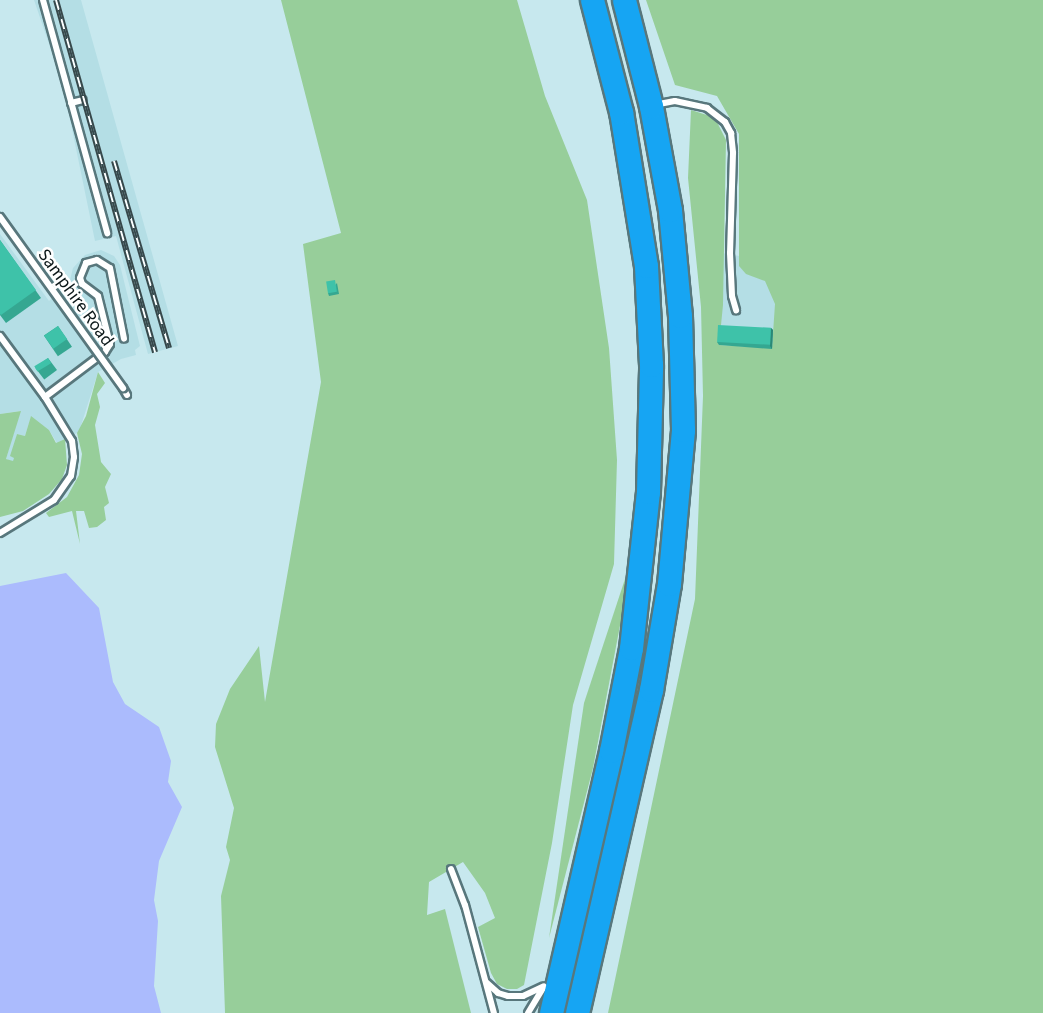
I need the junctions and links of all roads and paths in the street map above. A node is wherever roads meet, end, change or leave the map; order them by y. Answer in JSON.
{"nodes":[{"id":1,"x":43,"y":0,"type":"edge"},
{"id":2,"x":592,"y":0,"type":"edge"},
{"id":3,"x":624,"y":0,"type":"edge"},
{"id":4,"x":83,"y":100,"type":"dead end"},
{"id":5,"x":71,"y":103,"type":"junction"},
{"id":6,"x":651,"y":106,"type":"junction"},
{"id":7,"x":0,"y":216,"type":"edge"},
{"id":8,"x":107,"y":233,"type":"dead end"},
{"id":9,"x":736,"y":310,"type":"dead end"},
{"id":10,"x":0,"y":336,"type":"edge"},
{"id":11,"x":124,"y":339,"type":"dead end"},
{"id":12,"x":3,"y":346,"type":"edge"},
{"id":13,"x":127,"y":395,"type":"dead end"},
{"id":14,"x":45,"y":397,"type":"junction"},
{"id":15,"x":0,"y":533,"type":"edge"},
{"id":16,"x":589,"y":850,"type":"junction"},
{"id":17,"x":451,"y":869,"type":"dead end"},
{"id":18,"x":482,"y":972,"type":"junction"},
{"id":19,"x":544,"y":986,"type":"junction"},
{"id":20,"x":494,"y":1013,"type":"edge"},
{"id":21,"x":528,"y":1013,"type":"edge"},
{"id":22,"x":551,"y":1013,"type":"edge"},
{"id":23,"x":577,"y":1013,"type":"edge"}],
"edges":[{"from":1,"to":5,"type":"lane"},
{"from":2,"to":16,"type":"highway"},
{"from":3,"to":6,"type":"highway"},
{"from":4,"to":5,"type":"lane"},
{"from":5,"to":8,"type":"lane"},
{"from":6,"to":9,"type":"lane"},
{"from":6,"to":23,"type":"highway"},
{"from":7,"to":13,"type":"lane","name":"Samphire Road","bridge":true},
{"from":10,"to":12,"type":"lane"},
{"from":11,"to":14,"type":"lane"},
{"from":12,"to":14,"type":"lane"},
{"from":14,"to":15,"type":"lane"},
{"from":16,"to":19,"type":"highway"},
{"from":16,"to":22,"type":"highway"},
{"from":17,"to":18,"type":"lane"},
{"from":18,"to":19,"type":"lane"},
{"from":18,"to":20,"type":"lane"},
{"from":19,"to":21,"type":"lane"}]}
